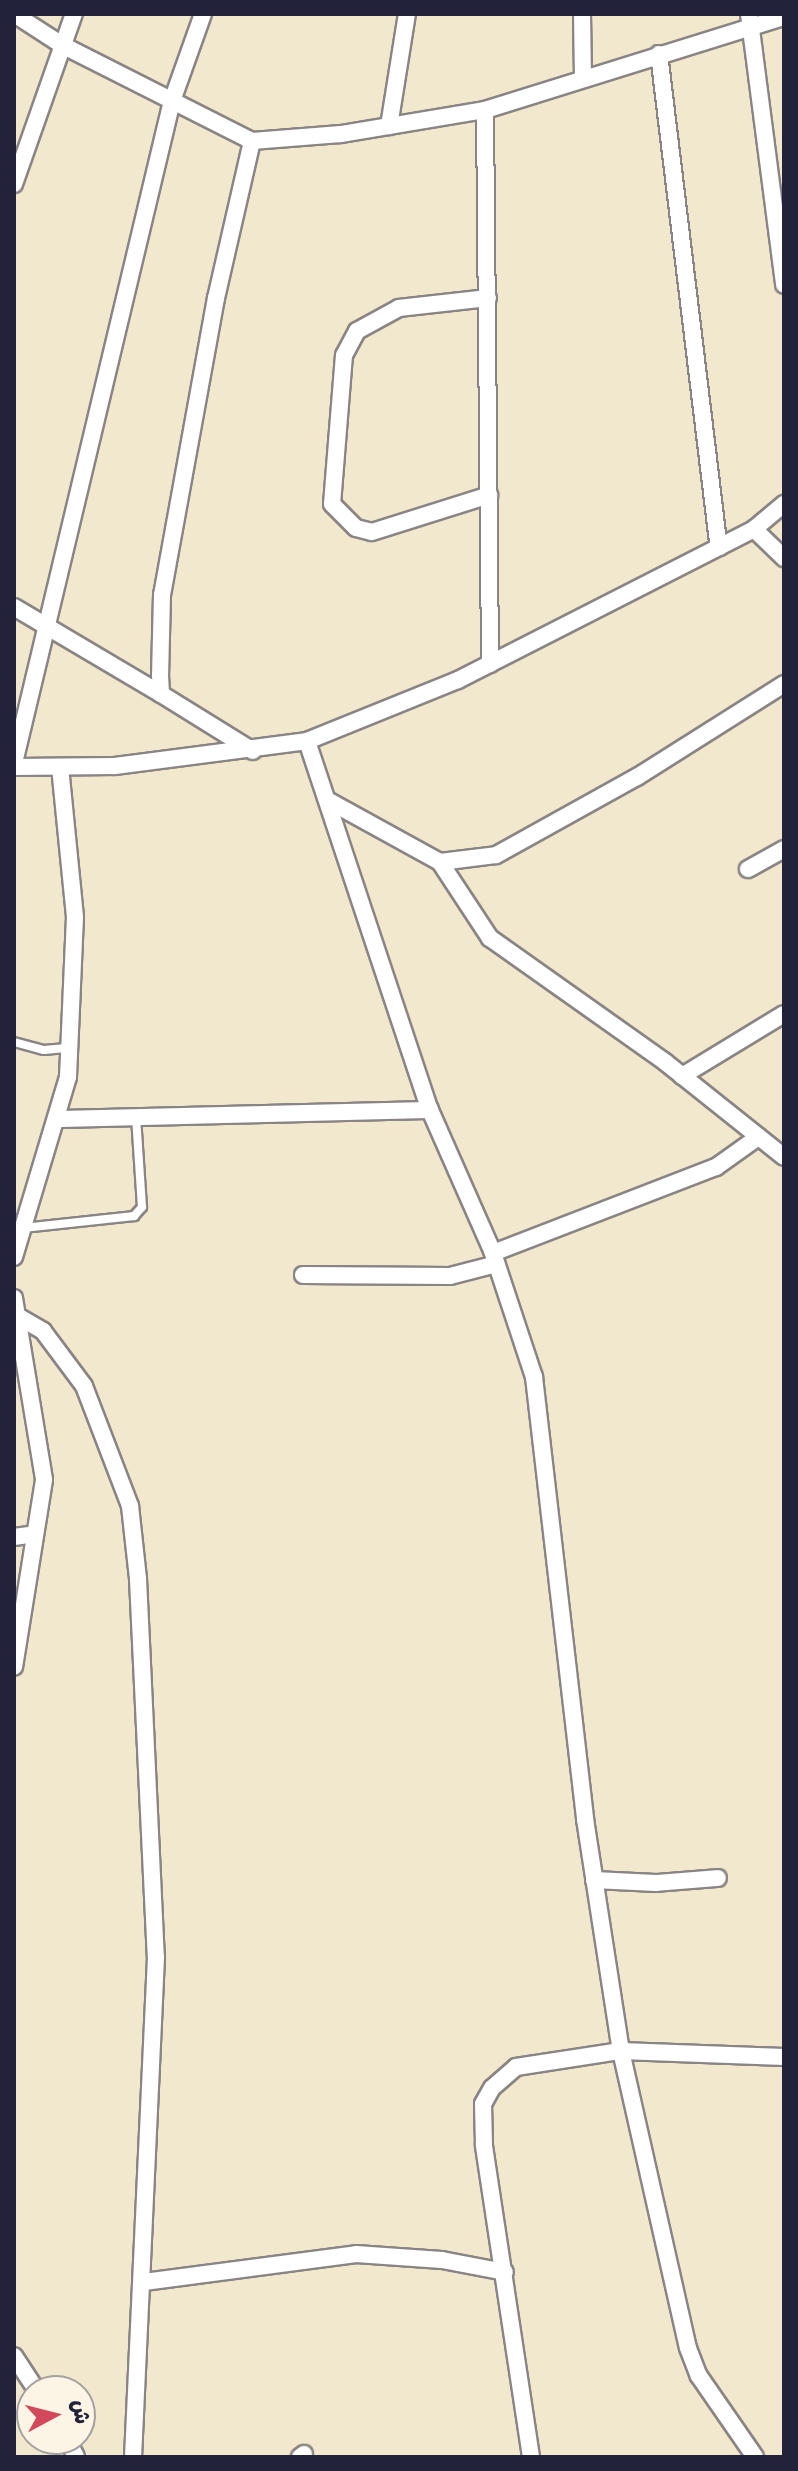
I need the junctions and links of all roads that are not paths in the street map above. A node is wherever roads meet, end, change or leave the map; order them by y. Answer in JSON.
{"nodes":[{"id":1,"x":14,"y":14,"type":"edge"},
{"id":2,"x":74,"y":14,"type":"edge"},
{"id":3,"x":203,"y":14,"type":"edge"},
{"id":4,"x":407,"y":14,"type":"edge"},
{"id":5,"x":582,"y":14,"type":"edge"},
{"id":6,"x":784,"y":17,"type":"edge"},
{"id":7,"x":750,"y":21,"type":"edge"},
{"id":8,"x":62,"y":45,"type":"junction"},
{"id":9,"x":659,"y":54,"type":"junction"},
{"id":10,"x":583,"y":76,"type":"junction"},
{"id":11,"x":172,"y":101,"type":"junction"},
{"id":12,"x":485,"y":110,"type":"junction"},
{"id":13,"x":389,"y":126,"type":"junction"},
{"id":14,"x":252,"y":141,"type":"junction"},
{"id":15,"x":14,"y":184,"type":"edge"},
{"id":16,"x":784,"y":285,"type":"edge"},
{"id":17,"x":488,"y":298,"type":"junction"},
{"id":18,"x":489,"y":495,"type":"junction"},
{"id":19,"x":784,"y":504,"type":"edge"},
{"id":20,"x":754,"y":529,"type":"junction"},
{"id":21,"x":719,"y":547,"type":"junction"},
{"id":22,"x":784,"y":558,"type":"edge"},
{"id":23,"x":14,"y":607,"type":"edge"},
{"id":24,"x":46,"y":628,"type":"junction"},
{"id":25,"x":490,"y":664,"type":"junction"},
{"id":26,"x":784,"y":684,"type":"edge"},
{"id":27,"x":161,"y":694,"type":"junction"},
{"id":28,"x":307,"y":741,"type":"junction"},
{"id":29,"x":253,"y":751,"type":"junction"},
{"id":30,"x":14,"y":765,"type":"edge"},
{"id":31,"x":60,"y":768,"type":"junction"},
{"id":32,"x":329,"y":801,"type":"junction"},
{"id":33,"x":784,"y":849,"type":"edge"},
{"id":34,"x":440,"y":862,"type":"junction"},
{"id":35,"x":748,"y":869,"type":"dead end"},
{"id":36,"x":784,"y":1014,"type":"edge"},
{"id":37,"x":14,"y":1042,"type":"edge"},
{"id":38,"x":70,"y":1048,"type":"junction"},
{"id":39,"x":682,"y":1076,"type":"junction"},
{"id":40,"x":430,"y":1110,"type":"junction"},
{"id":41,"x":136,"y":1117,"type":"junction"},
{"id":42,"x":59,"y":1119,"type":"junction"},
{"id":43,"x":758,"y":1137,"type":"junction"},
{"id":44,"x":784,"y":1157,"type":"edge"},
{"id":45,"x":23,"y":1228,"type":"junction"},
{"id":46,"x":14,"y":1257,"type":"edge"},
{"id":47,"x":494,"y":1258,"type":"junction"},
{"id":48,"x":303,"y":1275,"type":"dead end"},
{"id":49,"x":14,"y":1298,"type":"edge"},
{"id":50,"x":19,"y":1317,"type":"junction"},
{"id":51,"x":35,"y":1534,"type":"junction"},
{"id":52,"x":14,"y":1537,"type":"edge"},
{"id":53,"x":14,"y":1667,"type":"edge"},
{"id":54,"x":718,"y":1878,"type":"dead end"},
{"id":55,"x":594,"y":1880,"type":"junction"},
{"id":56,"x":621,"y":2051,"type":"junction"},
{"id":57,"x":784,"y":2057,"type":"edge"},
{"id":58,"x":505,"y":2272,"type":"junction"},
{"id":59,"x":144,"y":2282,"type":"junction"},
{"id":60,"x":14,"y":2356,"type":"edge"},
{"id":61,"x":23,"y":2375,"type":"edge"},
{"id":62,"x":133,"y":2457,"type":"edge"},
{"id":63,"x":531,"y":2457,"type":"edge"},
{"id":64,"x":755,"y":2457,"type":"edge"}],
"edges":[{"from":1,"to":8,"type":"street"},
{"from":2,"to":8,"type":"street"},
{"from":3,"to":11,"type":"street"},
{"from":4,"to":13,"type":"street"},
{"from":5,"to":10,"type":"street"},
{"from":6,"to":7,"type":"street"},
{"from":7,"to":9,"type":"street"},
{"from":7,"to":16,"type":"street"},
{"from":8,"to":11,"type":"street"},
{"from":8,"to":15,"type":"street"},
{"from":9,"to":10,"type":"street"},
{"from":9,"to":21,"type":"street"},
{"from":10,"to":12,"type":"street"},
{"from":11,"to":14,"type":"street"},
{"from":11,"to":24,"type":"street"},
{"from":12,"to":13,"type":"street"},
{"from":12,"to":17,"type":"street"},
{"from":13,"to":14,"type":"street"},
{"from":14,"to":27,"type":"street"},
{"from":17,"to":18,"type":"street"},
{"from":17,"to":18,"type":"street"},
{"from":18,"to":25,"type":"street"},
{"from":19,"to":20,"type":"street"},
{"from":20,"to":21,"type":"street"},
{"from":20,"to":22,"type":"street"},
{"from":21,"to":25,"type":"street"},
{"from":23,"to":24,"type":"street"},
{"from":24,"to":27,"type":"street"},
{"from":24,"to":30,"type":"street"},
{"from":25,"to":28,"type":"street"},
{"from":26,"to":34,"type":"street"},
{"from":27,"to":29,"type":"street"},
{"from":28,"to":29,"type":"street"},
{"from":28,"to":32,"type":"street"},
{"from":29,"to":31,"type":"street"},
{"from":30,"to":31,"type":"street"},
{"from":31,"to":38,"type":"street"},
{"from":32,"to":34,"type":"street"},
{"from":32,"to":40,"type":"street"},
{"from":33,"to":35,"type":"street"},
{"from":34,"to":39,"type":"street"},
{"from":36,"to":39,"type":"street"},
{"from":37,"to":38,"type":"lane"},
{"from":38,"to":42,"type":"street"},
{"from":39,"to":43,"type":"street"},
{"from":40,"to":41,"type":"street"},
{"from":40,"to":47,"type":"street"},
{"from":41,"to":42,"type":"street"},
{"from":41,"to":45,"type":"lane"},
{"from":42,"to":45,"type":"street"},
{"from":43,"to":44,"type":"street"},
{"from":43,"to":47,"type":"street"},
{"from":45,"to":46,"type":"street"},
{"from":47,"to":48,"type":"street"},
{"from":47,"to":55,"type":"street"},
{"from":49,"to":50,"type":"street"},
{"from":50,"to":51,"type":"street"},
{"from":50,"to":59,"type":"street"},
{"from":51,"to":52,"type":"street"},
{"from":51,"to":53,"type":"street"},
{"from":54,"to":55,"type":"street"},
{"from":55,"to":56,"type":"street"},
{"from":56,"to":57,"type":"street"},
{"from":56,"to":58,"type":"street"},
{"from":56,"to":64,"type":"street"},
{"from":58,"to":59,"type":"street"},
{"from":58,"to":63,"type":"street"},
{"from":59,"to":62,"type":"street"},
{"from":60,"to":61,"type":"street"}]}
